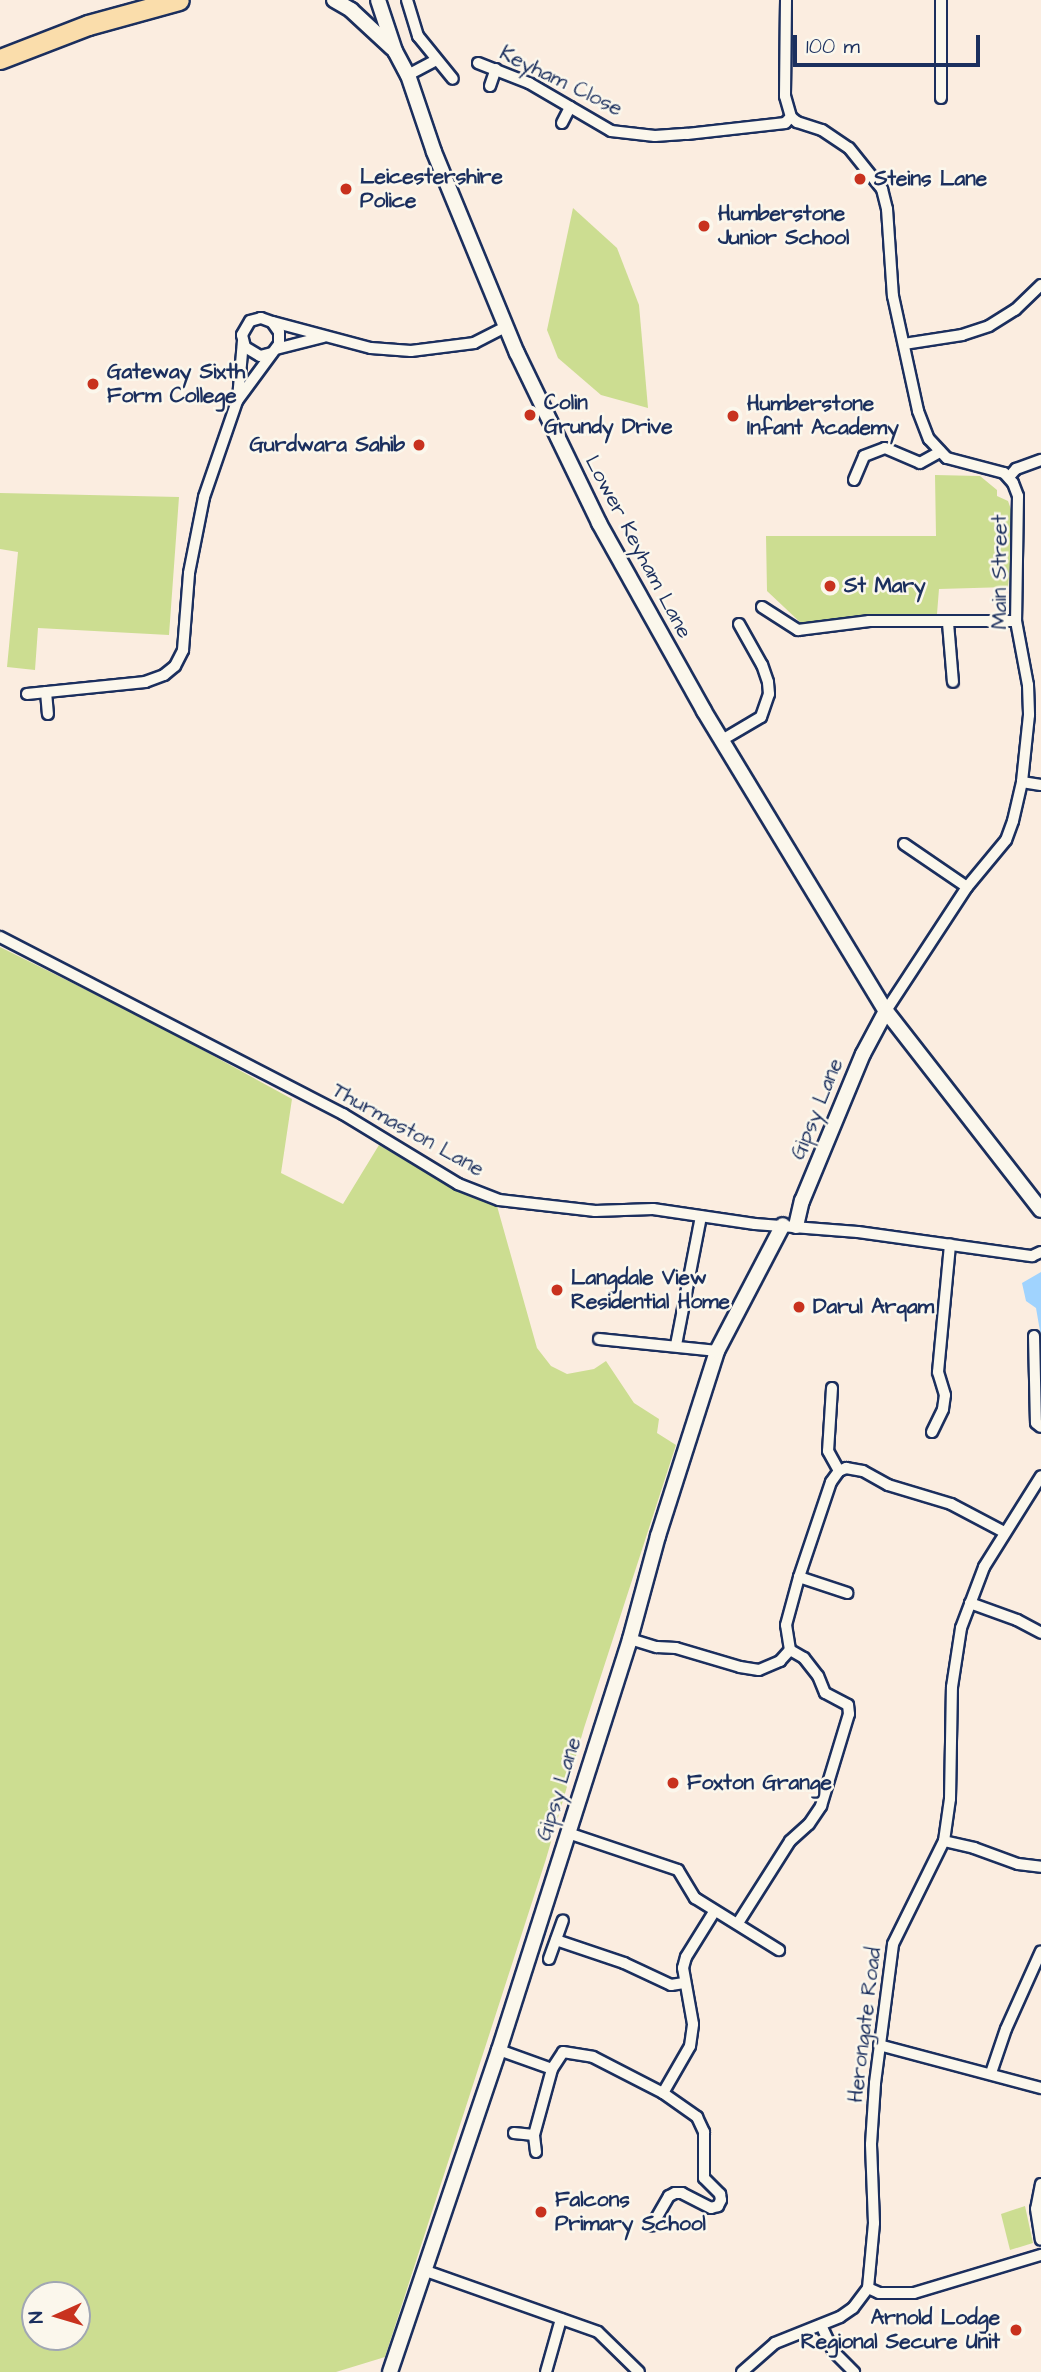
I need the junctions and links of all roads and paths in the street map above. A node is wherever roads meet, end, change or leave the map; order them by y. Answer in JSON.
{"nodes":[{"id":1,"x":179,"y":0,"type":"edge"},
{"id":2,"x":334,"y":0,"type":"edge"},
{"id":3,"x":378,"y":0,"type":"edge"},
{"id":4,"x":407,"y":0,"type":"edge"},
{"id":5,"x":786,"y":0,"type":"edge"},
{"id":6,"x":941,"y":0,"type":"edge"},
{"id":7,"x":395,"y":51,"type":"junction"},
{"id":8,"x":0,"y":59,"type":"edge"},
{"id":9,"x":436,"y":60,"type":"junction"},
{"id":10,"x":478,"y":63,"type":"dead end"},
{"id":11,"x":496,"y":69,"type":"junction"},
{"id":12,"x":408,"y":75,"type":"junction"},
{"id":13,"x":453,"y":79,"type":"dead end"},
{"id":14,"x":490,"y":86,"type":"dead end"},
{"id":15,"x":941,"y":98,"type":"dead end"},
{"id":16,"x":570,"y":107,"type":"junction"},
{"id":17,"x":791,"y":117,"type":"junction"},
{"id":18,"x":562,"y":123,"type":"dead end"},
{"id":19,"x":1041,"y":285,"type":"edge"},
{"id":20,"x":272,"y":322,"type":"junction"},
{"id":21,"x":506,"y":327,"type":"junction"},
{"id":22,"x":326,"y":337,"type":"junction"},
{"id":23,"x":243,"y":341,"type":"junction"},
{"id":24,"x":904,"y":344,"type":"junction"},
{"id":25,"x":274,"y":351,"type":"junction"},
{"id":26,"x":237,"y":401,"type":"junction"},
{"id":27,"x":940,"y":452,"type":"junction"},
{"id":28,"x":1041,"y":460,"type":"edge"},
{"id":29,"x":1009,"y":477,"type":"junction"},
{"id":30,"x":854,"y":481,"type":"dead end"},
{"id":31,"x":762,"y":607,"type":"dead end"},
{"id":32,"x":1016,"y":621,"type":"junction"},
{"id":33,"x":948,"y":623,"type":"junction"},
{"id":34,"x":739,"y":624,"type":"dead end"},
{"id":35,"x":953,"y":682,"type":"dead end"},
{"id":36,"x":46,"y":692,"type":"junction"},
{"id":37,"x":27,"y":694,"type":"dead end"},
{"id":38,"x":48,"y":715,"type":"dead end"},
{"id":39,"x":722,"y":740,"type":"junction"},
{"id":40,"x":1022,"y":782,"type":"junction"},
{"id":41,"x":1041,"y":785,"type":"edge"},
{"id":42,"x":904,"y":844,"type":"dead end"},
{"id":43,"x":967,"y":887,"type":"junction"},
{"id":44,"x":0,"y":937,"type":"edge"},
{"id":45,"x":886,"y":1012,"type":"junction"},
{"id":46,"x":1041,"y":1210,"type":"edge"},
{"id":47,"x":701,"y":1216,"type":"junction"},
{"id":48,"x":790,"y":1226,"type":"junction"},
{"id":49,"x":950,"y":1245,"type":"junction"},
{"id":50,"x":1041,"y":1252,"type":"edge"},
{"id":51,"x":1034,"y":1336,"type":"dead end"},
{"id":52,"x":598,"y":1339,"type":"dead end"},
{"id":53,"x":676,"y":1345,"type":"junction"},
{"id":54,"x":718,"y":1351,"type":"junction"},
{"id":55,"x":832,"y":1388,"type":"dead end"},
{"id":56,"x":1041,"y":1427,"type":"edge"},
{"id":57,"x":932,"y":1432,"type":"dead end"},
{"id":58,"x":839,"y":1471,"type":"junction"},
{"id":59,"x":1039,"y":1484,"type":"edge"},
{"id":60,"x":1004,"y":1532,"type":"junction"},
{"id":61,"x":799,"y":1577,"type":"junction"},
{"id":62,"x":847,"y":1593,"type":"dead end"},
{"id":63,"x":970,"y":1603,"type":"junction"},
{"id":64,"x":1041,"y":1633,"type":"edge"},
{"id":65,"x":631,"y":1639,"type":"junction"},
{"id":66,"x":790,"y":1650,"type":"junction"},
{"id":67,"x":568,"y":1833,"type":"junction"},
{"id":68,"x":944,"y":1841,"type":"junction"},
{"id":69,"x":1041,"y":1867,"type":"edge"},
{"id":70,"x":714,"y":1912,"type":"junction"},
{"id":71,"x":563,"y":1920,"type":"dead end"},
{"id":72,"x":738,"y":1923,"type":"junction"},
{"id":73,"x":556,"y":1940,"type":"junction"},
{"id":74,"x":779,"y":1950,"type":"dead end"},
{"id":75,"x":1041,"y":1951,"type":"edge"},
{"id":76,"x":550,"y":1959,"type":"dead end"},
{"id":77,"x":684,"y":1983,"type":"junction"},
{"id":78,"x":879,"y":2045,"type":"junction"},
{"id":79,"x":499,"y":2050,"type":"junction"},
{"id":80,"x":552,"y":2069,"type":"junction"},
{"id":81,"x":991,"y":2073,"type":"junction"},
{"id":82,"x":1041,"y":2088,"type":"edge"},
{"id":83,"x":663,"y":2093,"type":"junction"},
{"id":84,"x":514,"y":2133,"type":"dead end"},
{"id":85,"x":534,"y":2135,"type":"junction"},
{"id":86,"x":536,"y":2152,"type":"dead end"},
{"id":87,"x":1041,"y":2184,"type":"edge"},
{"id":88,"x":652,"y":2225,"type":"dead end"},
{"id":89,"x":1041,"y":2240,"type":"edge"},
{"id":90,"x":1041,"y":2255,"type":"edge"},
{"id":91,"x":426,"y":2271,"type":"junction"},
{"id":92,"x":868,"y":2288,"type":"junction"},
{"id":93,"x":561,"y":2319,"type":"junction"},
{"id":94,"x":821,"y":2325,"type":"junction"},
{"id":95,"x":390,"y":2372,"type":"edge"},
{"id":96,"x":546,"y":2372,"type":"edge"},
{"id":97,"x":639,"y":2372,"type":"edge"},
{"id":98,"x":742,"y":2372,"type":"edge"},
{"id":99,"x":854,"y":2372,"type":"edge"}],
"edges":[{"from":1,"to":8,"type":"highway"},
{"from":2,"to":7,"type":"street","name":"Lower Keyham Lane"},
{"from":3,"to":7,"type":"street","name":"Lower Keyham Lane"},
{"from":4,"to":9,"type":"street"},
{"from":5,"to":17,"type":"street"},
{"from":6,"to":15,"type":"street"},
{"from":7,"to":12,"type":"street","name":"Lower Keyham Lane"},
{"from":9,"to":12,"type":"street"},
{"from":9,"to":13,"type":"street"},
{"from":10,"to":11,"type":"street","name":"Keyham Close"},
{"from":11,"to":14,"type":"street"},
{"from":11,"to":16,"type":"street","name":"Keyham Close"},
{"from":12,"to":21,"type":"street","name":"Lower Keyham Lane"},
{"from":16,"to":17,"type":"street","name":"Keyham Close"},
{"from":16,"to":18,"type":"street"},
{"from":17,"to":24,"type":"street"},
{"from":19,"to":24,"type":"street"},
{"from":20,"to":22,"type":"street"},
{"from":20,"to":23,"type":"street"},
{"from":20,"to":25,"type":"street"},
{"from":21,"to":22,"type":"street"},
{"from":21,"to":39,"type":"street","name":"Lower Keyham Lane"},
{"from":22,"to":25,"type":"street"},
{"from":23,"to":25,"type":"street"},
{"from":23,"to":26,"type":"street"},
{"from":24,"to":27,"type":"street"},
{"from":25,"to":26,"type":"street"},
{"from":26,"to":36,"type":"street"},
{"from":27,"to":29,"type":"street"},
{"from":27,"to":30,"type":"street"},
{"from":28,"to":29,"type":"street"},
{"from":29,"to":32,"type":"street","name":"Main Street"},
{"from":31,"to":33,"type":"street"},
{"from":32,"to":33,"type":"street"},
{"from":32,"to":40,"type":"street","name":"Main Street"},
{"from":33,"to":35,"type":"street"},
{"from":34,"to":39,"type":"street"},
{"from":36,"to":37,"type":"street"},
{"from":36,"to":38,"type":"street"},
{"from":39,"to":45,"type":"street","name":"Lower Keyham Lane"},
{"from":40,"to":41,"type":"street"},
{"from":40,"to":43,"type":"street","name":"Main Street"},
{"from":42,"to":43,"type":"street"},
{"from":43,"to":45,"type":"street","name":"Main Street"},
{"from":44,"to":47,"type":"street","name":"Thurmaston Lane"},
{"from":45,"to":46,"type":"street","name":"Lower Keyham Lane"},
{"from":45,"to":48,"type":"street","name":"Gipsy Lane"},
{"from":47,"to":48,"type":"street","name":"Thurmaston Lane"},
{"from":47,"to":53,"type":"street"},
{"from":48,"to":49,"type":"street","name":"Thurmaston Lane"},
{"from":48,"to":54,"type":"street","name":"Gipsy Lane"},
{"from":49,"to":50,"type":"street","name":"Thurmaston Lane"},
{"from":49,"to":57,"type":"street"},
{"from":51,"to":56,"type":"street"},
{"from":52,"to":53,"type":"street"},
{"from":53,"to":54,"type":"street"},
{"from":54,"to":65,"type":"street","name":"Gipsy Lane"},
{"from":55,"to":58,"type":"street"},
{"from":58,"to":60,"type":"street"},
{"from":58,"to":61,"type":"street"},
{"from":59,"to":60,"type":"street","name":"Herongate Road"},
{"from":60,"to":63,"type":"street","name":"Herongate Road"},
{"from":61,"to":62,"type":"street"},
{"from":61,"to":66,"type":"street"},
{"from":63,"to":64,"type":"street"},
{"from":63,"to":68,"type":"street","name":"Herongate Road"},
{"from":65,"to":66,"type":"street"},
{"from":65,"to":67,"type":"street","name":"Gipsy Lane"},
{"from":66,"to":72,"type":"street"},
{"from":67,"to":70,"type":"street"},
{"from":67,"to":79,"type":"street","name":"Gipsy Lane"},
{"from":68,"to":69,"type":"street"},
{"from":68,"to":78,"type":"street","name":"Herongate Road"},
{"from":70,"to":72,"type":"street"},
{"from":70,"to":77,"type":"street"},
{"from":71,"to":73,"type":"street"},
{"from":72,"to":74,"type":"street"},
{"from":73,"to":76,"type":"street"},
{"from":73,"to":77,"type":"street"},
{"from":75,"to":81,"type":"street"},
{"from":77,"to":83,"type":"street"},
{"from":78,"to":81,"type":"street"},
{"from":78,"to":92,"type":"street","name":"Herongate Road"},
{"from":79,"to":80,"type":"street"},
{"from":79,"to":91,"type":"street","name":"Gipsy Lane"},
{"from":80,"to":83,"type":"street"},
{"from":80,"to":85,"type":"street"},
{"from":81,"to":82,"type":"street"},
{"from":83,"to":88,"type":"street"},
{"from":84,"to":85,"type":"street"},
{"from":85,"to":86,"type":"street"},
{"from":87,"to":89,"type":"street"},
{"from":90,"to":92,"type":"street"},
{"from":91,"to":93,"type":"street"},
{"from":91,"to":95,"type":"street","name":"Gipsy Lane"},
{"from":92,"to":94,"type":"street"},
{"from":93,"to":96,"type":"street"},
{"from":93,"to":97,"type":"street"},
{"from":94,"to":98,"type":"street"},
{"from":94,"to":99,"type":"street"}]}
